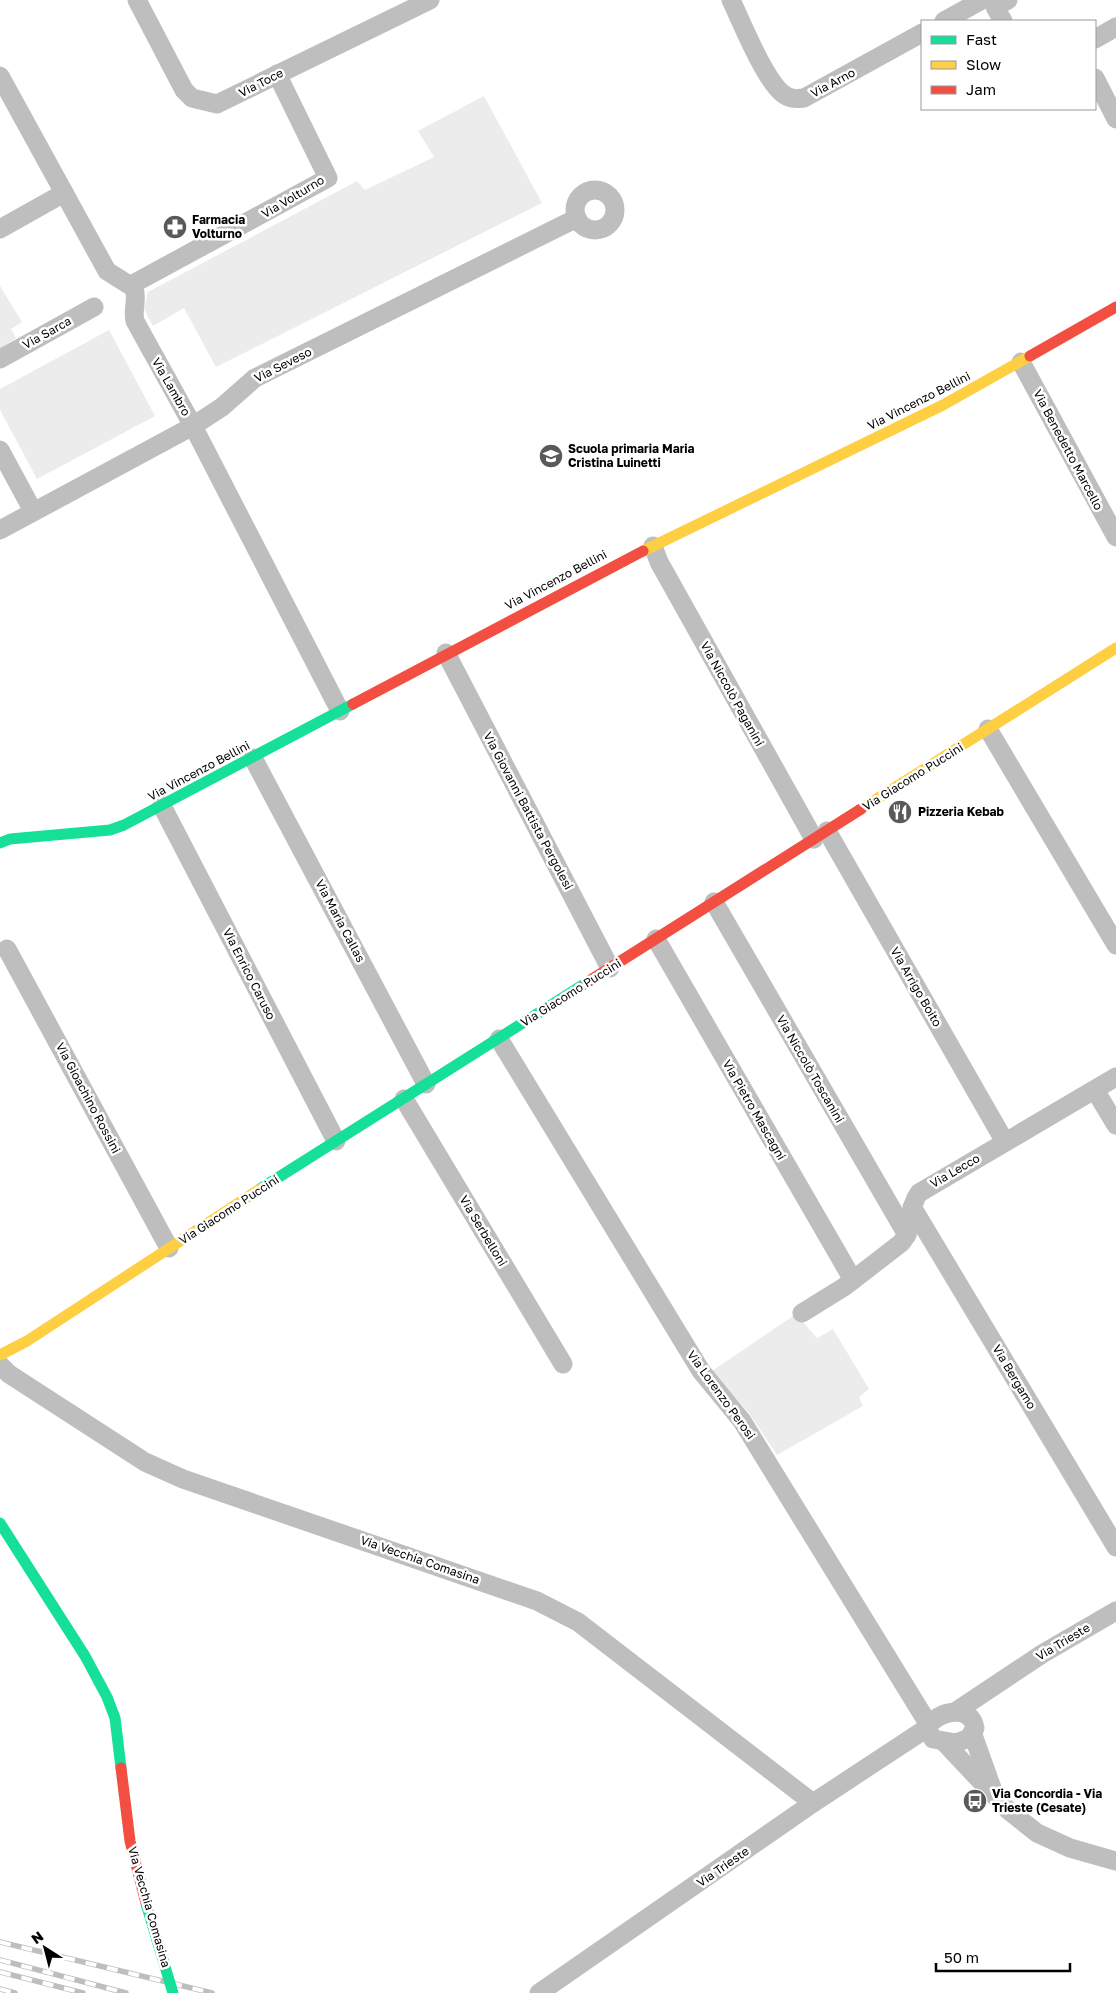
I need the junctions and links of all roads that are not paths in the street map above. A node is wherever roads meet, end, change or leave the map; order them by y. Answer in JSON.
{"nodes":[{"id":1,"x":137,"y":0,"type":"edge"},
{"id":2,"x":430,"y":0,"type":"edge"},
{"id":3,"x":731,"y":0,"type":"edge"},
{"id":4,"x":982,"y":0,"type":"edge"},
{"id":5,"x":1008,"y":0,"type":"edge"},
{"id":6,"x":946,"y":20,"type":"edge"},
{"id":7,"x":1002,"y":20,"type":"edge"},
{"id":8,"x":1116,"y":27,"type":"edge"},
{"id":9,"x":921,"y":34,"type":"edge"},
{"id":10,"x":1096,"y":37,"type":"edge"},
{"id":11,"x":277,"y":74,"type":"junction"},
{"id":12,"x":0,"y":76,"type":"edge"},
{"id":13,"x":1096,"y":80,"type":"edge"},
{"id":14,"x":1116,"y":118,"type":"edge"},
{"id":15,"x":64,"y":193,"type":"junction"},
{"id":16,"x":576,"y":218,"type":"dead end"},
{"id":17,"x":0,"y":229,"type":"edge"},
{"id":18,"x":131,"y":285,"type":"junction"},
{"id":19,"x":94,"y":307,"type":"dead end"},
{"id":20,"x":1116,"y":307,"type":"edge"},
{"id":21,"x":0,"y":359,"type":"edge"},
{"id":22,"x":1021,"y":362,"type":"junction"},
{"id":23,"x":192,"y":426,"type":"junction"},
{"id":24,"x":0,"y":450,"type":"edge"},
{"id":25,"x":33,"y":511,"type":"junction"},
{"id":26,"x":0,"y":530,"type":"edge"},
{"id":27,"x":1116,"y":538,"type":"edge"},
{"id":28,"x":653,"y":546,"type":"junction"},
{"id":29,"x":1116,"y":648,"type":"edge"},
{"id":30,"x":446,"y":653,"type":"junction"},
{"id":31,"x":340,"y":711,"type":"junction"},
{"id":32,"x":988,"y":729,"type":"junction"},
{"id":33,"x":253,"y":758,"type":"junction"},
{"id":34,"x":162,"y":806,"type":"junction"},
{"id":35,"x":821,"y":835,"type":"junction"},
{"id":36,"x":0,"y":843,"type":"edge"},
{"id":37,"x":714,"y":902,"type":"junction"},
{"id":38,"x":656,"y":939,"type":"junction"},
{"id":39,"x":1116,"y":945,"type":"edge"},
{"id":40,"x":7,"y":949,"type":"dead end"},
{"id":41,"x":610,"y":968,"type":"junction"},
{"id":42,"x":499,"y":1038,"type":"junction"},
{"id":43,"x":1116,"y":1077,"type":"edge"},
{"id":44,"x":426,"y":1084,"type":"junction"},
{"id":45,"x":1095,"y":1090,"type":"junction"},
{"id":46,"x":404,"y":1098,"type":"junction"},
{"id":47,"x":1116,"y":1125,"type":"edge"},
{"id":48,"x":336,"y":1141,"type":"junction"},
{"id":49,"x":1006,"y":1142,"type":"junction"},
{"id":50,"x":912,"y":1207,"type":"junction"},
{"id":51,"x":907,"y":1235,"type":"junction"},
{"id":52,"x":170,"y":1248,"type":"junction"},
{"id":53,"x":853,"y":1280,"type":"junction"},
{"id":54,"x":802,"y":1313,"type":"dead end"},
{"id":55,"x":28,"y":1341,"type":"junction"},
{"id":56,"x":0,"y":1355,"type":"edge"},
{"id":57,"x":563,"y":1364,"type":"dead end"},
{"id":58,"x":3,"y":1373,"type":"edge"},
{"id":59,"x":0,"y":1523,"type":"edge"},
{"id":60,"x":1116,"y":1547,"type":"edge"},
{"id":61,"x":1116,"y":1611,"type":"edge"},
{"id":62,"x":986,"y":1691,"type":"junction"},
{"id":63,"x":954,"y":1712,"type":"junction"},
{"id":64,"x":973,"y":1728,"type":"junction"},
{"id":65,"x":932,"y":1733,"type":"junction"},
{"id":66,"x":996,"y":1795,"type":"junction"},
{"id":67,"x":813,"y":1803,"type":"junction"},
{"id":68,"x":1116,"y":1861,"type":"edge"},
{"id":69,"x":174,"y":1993,"type":"edge"},
{"id":70,"x":539,"y":1993,"type":"edge"}],
"edges":[{"from":1,"to":11,"type":"street","name":"Via Toce"},
{"from":2,"to":11,"type":"street","name":"Via Toce"},
{"from":3,"to":9,"type":"street","name":"Via Arno"},
{"from":4,"to":6,"type":"street"},
{"from":5,"to":7,"type":"street"},
{"from":8,"to":10,"type":"street"},
{"from":11,"to":18,"type":"street","name":"Via Volturno"},
{"from":12,"to":15,"type":"street"},
{"from":13,"to":14,"type":"street"},
{"from":15,"to":17,"type":"street"},
{"from":15,"to":18,"type":"street"},
{"from":16,"to":23,"type":"street","name":"Via Seveso"},
{"from":18,"to":23,"type":"street","name":"Via Lambro"},
{"from":19,"to":21,"type":"street","name":"Via Sarca"},
{"from":20,"to":22,"type":"street","name":"Via Vincenzo Bellini"},
{"from":22,"to":27,"type":"street","name":"Via Benedetto Marcello"},
{"from":22,"to":28,"type":"street","name":"Via Vincenzo Bellini"},
{"from":23,"to":25,"type":"street","name":"Via Seveso"},
{"from":23,"to":31,"type":"street","name":"Via Lambro"},
{"from":24,"to":25,"type":"street"},
{"from":25,"to":26,"type":"street","name":"Via Seveso"},
{"from":28,"to":30,"type":"street","name":"Via Vincenzo Bellini"},
{"from":28,"to":35,"type":"street","name":"Via Niccolò Paganini"},
{"from":29,"to":32,"type":"street","name":"Via Giacomo Puccini"},
{"from":30,"to":31,"type":"street","name":"Via Vincenzo Bellini"},
{"from":30,"to":41,"type":"street","name":"Via Giovanni Battista Pergolesi"},
{"from":31,"to":33,"type":"street","name":"Via Vincenzo Bellini"},
{"from":32,"to":35,"type":"street","name":"Via Giacomo Puccini"},
{"from":32,"to":39,"type":"street"},
{"from":33,"to":34,"type":"street","name":"Via Vincenzo Bellini"},
{"from":33,"to":44,"type":"street","name":"Via Maria Callas"},
{"from":34,"to":36,"type":"street","name":"Via Vincenzo Bellini"},
{"from":34,"to":48,"type":"street","name":"Via Enrico Caruso"},
{"from":35,"to":37,"type":"street","name":"Via Giacomo Puccini"},
{"from":35,"to":49,"type":"street","name":"Via Arrigo Boito"},
{"from":37,"to":38,"type":"street","name":"Via Giacomo Puccini"},
{"from":37,"to":51,"type":"street","name":"Via Niccolò Toscanini"},
{"from":38,"to":41,"type":"street","name":"Via Giacomo Puccini"},
{"from":38,"to":53,"type":"street","name":"Via Pietro Mascagni"},
{"from":40,"to":52,"type":"street","name":"Via Gioachino Rossini"},
{"from":41,"to":42,"type":"street","name":"Via Giacomo Puccini"},
{"from":42,"to":44,"type":"street","name":"Via Giacomo Puccini"},
{"from":42,"to":65,"type":"street","name":"Via Lorenzo Perosi"},
{"from":43,"to":45,"type":"street","name":"Via Lecco"},
{"from":44,"to":46,"type":"street","name":"Via Giacomo Puccini"},
{"from":45,"to":47,"type":"street"},
{"from":45,"to":49,"type":"street","name":"Via Lecco"},
{"from":46,"to":48,"type":"street","name":"Via Giacomo Puccini"},
{"from":46,"to":57,"type":"street","name":"Via Serbelloni"},
{"from":48,"to":52,"type":"street","name":"Via Giacomo Puccini"},
{"from":49,"to":50,"type":"street","name":"Via Lecco"},
{"from":50,"to":51,"type":"street","name":"Via Lecco"},
{"from":50,"to":60,"type":"street","name":"Via Bergamo"},
{"from":51,"to":53,"type":"street"},
{"from":52,"to":55,"type":"street","name":"Via Giacomo Puccini"},
{"from":53,"to":54,"type":"street"},
{"from":55,"to":56,"type":"street","name":"Via Giacomo Puccini"},
{"from":55,"to":58,"type":"street","name":"Via Giacomo Puccini"},
{"from":58,"to":67,"type":"street","name":"Via Vecchia Comasina"},
{"from":59,"to":69,"type":"street","name":"Via Vecchia Comasina","bridge":true},
{"from":61,"to":62,"type":"street","name":"Via Trieste"},
{"from":62,"to":63,"type":"street","name":"Via Trieste"},
{"from":62,"to":64,"type":"street"},
{"from":63,"to":64,"type":"street"},
{"from":63,"to":65,"type":"street","name":"Via Trieste"},
{"from":64,"to":65,"type":"street"},
{"from":64,"to":66,"type":"street"},
{"from":65,"to":66,"type":"street","name":"Via Lorenzo Perosi"},
{"from":65,"to":67,"type":"street","name":"Via Trieste"},
{"from":66,"to":68,"type":"street","name":"Via Lorenzo Perosi"},
{"from":67,"to":70,"type":"street","name":"Via Trieste"}]}
